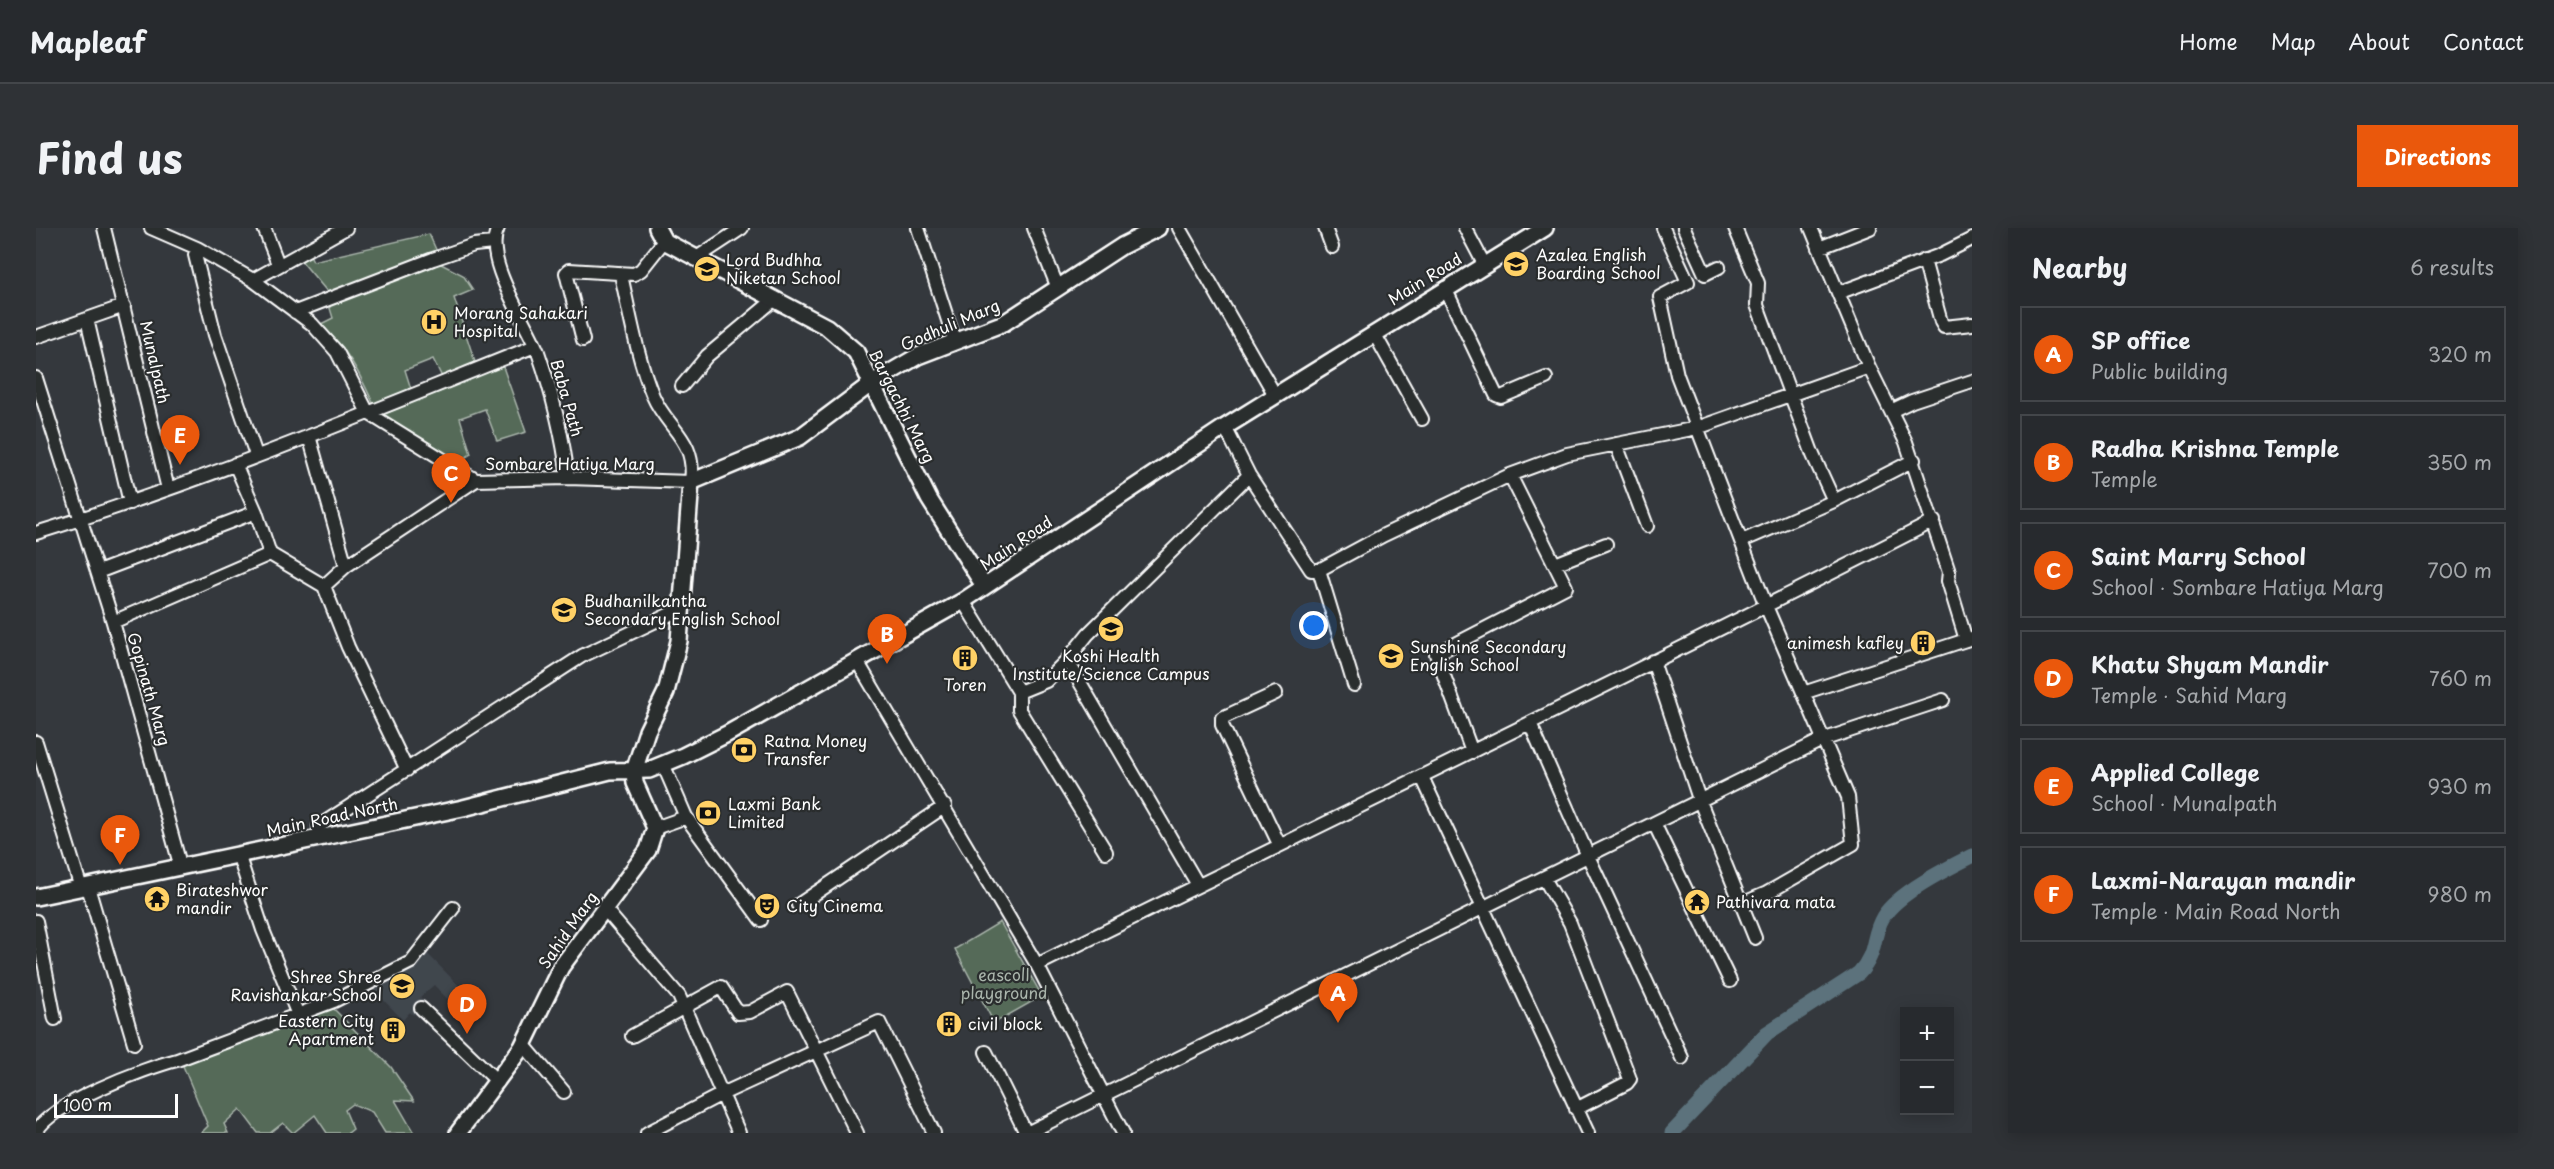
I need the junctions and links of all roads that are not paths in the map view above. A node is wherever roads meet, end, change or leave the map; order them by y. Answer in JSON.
{"nodes":[{"id":1,"x":104,"y":228,"type":"edge"},
{"id":2,"x":152,"y":228,"type":"edge"},
{"id":3,"x":264,"y":228,"type":"edge"},
{"id":4,"x":346,"y":228,"type":"edge"},
{"id":5,"x":498,"y":228,"type":"edge"},
{"id":6,"x":742,"y":228,"type":"edge"},
{"id":7,"x":918,"y":228,"type":"edge"},
{"id":8,"x":1034,"y":228,"type":"edge"},
{"id":9,"x":1158,"y":228,"type":"edge"},
{"id":10,"x":1179,"y":228,"type":"edge"},
{"id":11,"x":1325,"y":228,"type":"edge"},
{"id":12,"x":1465,"y":228,"type":"edge"},
{"id":13,"x":1545,"y":228,"type":"edge"},
{"id":14,"x":1553,"y":228,"type":"edge"},
{"id":15,"x":1663,"y":228,"type":"edge"},
{"id":16,"x":1684,"y":228,"type":"edge"},
{"id":17,"x":1735,"y":228,"type":"edge"},
{"id":18,"x":1811,"y":228,"type":"edge"},
{"id":19,"x":1870,"y":228,"type":"edge"},
{"id":20,"x":660,"y":234,"type":"edge"},
{"id":21,"x":1972,"y":239,"type":"edge"},
{"id":22,"x":493,"y":243,"type":"junction"},
{"id":23,"x":1332,"y":247,"type":"dead end"},
{"id":24,"x":197,"y":248,"type":"junction"},
{"id":25,"x":1819,"y":248,"type":"junction"},
{"id":26,"x":698,"y":257,"type":"junction"},
{"id":27,"x":1924,"y":260,"type":"junction"},
{"id":28,"x":278,"y":264,"type":"junction"},
{"id":29,"x":1484,"y":264,"type":"junction"},
{"id":30,"x":1719,"y":267,"type":"dead end"},
{"id":31,"x":621,"y":275,"type":"junction"},
{"id":32,"x":253,"y":280,"type":"junction"},
{"id":33,"x":1059,"y":288,"type":"junction"},
{"id":34,"x":1447,"y":290,"type":"junction"},
{"id":35,"x":1838,"y":294,"type":"junction"},
{"id":36,"x":775,"y":299,"type":"junction"},
{"id":37,"x":124,"y":306,"type":"junction"},
{"id":38,"x":296,"y":312,"type":"junction"},
{"id":39,"x":87,"y":319,"type":"junction"},
{"id":40,"x":1972,"y":324,"type":"edge"},
{"id":41,"x":1375,"y":335,"type":"junction"},
{"id":42,"x":36,"y":337,"type":"edge"},
{"id":43,"x":583,"y":340,"type":"dead end"},
{"id":44,"x":955,"y":342,"type":"junction"},
{"id":45,"x":535,"y":346,"type":"junction"},
{"id":46,"x":1869,"y":367,"type":"junction"},
{"id":47,"x":36,"y":378,"type":"edge"},
{"id":48,"x":1546,"y":378,"type":"dead end"},
{"id":49,"x":1972,"y":381,"type":"edge"},
{"id":50,"x":872,"y":383,"type":"junction"},
{"id":51,"x":682,"y":386,"type":"dead end"},
{"id":52,"x":1275,"y":395,"type":"junction"},
{"id":53,"x":1792,"y":396,"type":"junction"},
{"id":54,"x":1891,"y":411,"type":"junction"},
{"id":55,"x":368,"y":413,"type":"junction"},
{"id":56,"x":1422,"y":419,"type":"dead end"},
{"id":57,"x":1697,"y":428,"type":"junction"},
{"id":58,"x":1225,"y":429,"type":"junction"},
{"id":59,"x":309,"y":436,"type":"junction"},
{"id":60,"x":1616,"y":444,"type":"junction"},
{"id":61,"x":256,"y":455,"type":"junction"},
{"id":62,"x":1914,"y":460,"type":"junction"},
{"id":63,"x":235,"y":464,"type":"junction"},
{"id":64,"x":1510,"y":475,"type":"junction"},
{"id":65,"x":1249,"y":476,"type":"junction"},
{"id":66,"x":568,"y":478,"type":"junction"},
{"id":67,"x":476,"y":480,"type":"junction"},
{"id":68,"x":691,"y":482,"type":"junction"},
{"id":69,"x":168,"y":489,"type":"junction"},
{"id":70,"x":1834,"y":501,"type":"junction"},
{"id":71,"x":130,"y":503,"type":"junction"},
{"id":72,"x":256,"y":512,"type":"junction"},
{"id":73,"x":81,"y":519,"type":"junction"},
{"id":74,"x":1934,"y":521,"type":"junction"},
{"id":75,"x":1647,"y":526,"type":"dead end"},
{"id":76,"x":36,"y":533,"type":"edge"},
{"id":77,"x":1742,"y":541,"type":"junction"},
{"id":78,"x":1606,"y":544,"type":"dead end"},
{"id":79,"x":270,"y":554,"type":"junction"},
{"id":80,"x":1555,"y":564,"type":"junction"},
{"id":81,"x":346,"y":566,"type":"junction"},
{"id":82,"x":1319,"y":570,"type":"junction"},
{"id":83,"x":98,"y":572,"type":"junction"},
{"id":84,"x":324,"y":586,"type":"junction"},
{"id":85,"x":984,"y":586,"type":"junction"},
{"id":86,"x":963,"y":601,"type":"junction"},
{"id":87,"x":1766,"y":606,"type":"junction"},
{"id":88,"x":683,"y":608,"type":"junction"},
{"id":89,"x":113,"y":622,"type":"junction"},
{"id":90,"x":1969,"y":639,"type":"edge"},
{"id":91,"x":1067,"y":660,"type":"junction"},
{"id":92,"x":857,"y":661,"type":"junction"},
{"id":93,"x":1653,"y":661,"type":"junction"},
{"id":94,"x":1354,"y":685,"type":"dead end"},
{"id":95,"x":1019,"y":692,"type":"junction"},
{"id":96,"x":1276,"y":693,"type":"dead end"},
{"id":97,"x":1803,"y":693,"type":"junction"},
{"id":98,"x":1943,"y":700,"type":"dead end"},
{"id":99,"x":1530,"y":723,"type":"junction"},
{"id":100,"x":1822,"y":740,"type":"junction"},
{"id":101,"x":36,"y":742,"type":"edge"},
{"id":102,"x":1472,"y":752,"type":"junction"},
{"id":103,"x":663,"y":764,"type":"junction"},
{"id":104,"x":407,"y":770,"type":"junction"},
{"id":105,"x":634,"y":771,"type":"junction"},
{"id":106,"x":1422,"y":777,"type":"junction"},
{"id":107,"x":1699,"y":800,"type":"junction"},
{"id":108,"x":945,"y":806,"type":"junction"},
{"id":109,"x":686,"y":817,"type":"junction"},
{"id":110,"x":1654,"y":823,"type":"junction"},
{"id":111,"x":655,"y":828,"type":"junction"},
{"id":112,"x":319,"y":839,"type":"junction"},
{"id":113,"x":1279,"y":844,"type":"junction"},
{"id":114,"x":1106,"y":852,"type":"dead end"},
{"id":115,"x":238,"y":854,"type":"junction"},
{"id":116,"x":1588,"y":856,"type":"junction"},
{"id":117,"x":181,"y":868,"type":"junction"},
{"id":118,"x":1544,"y":878,"type":"junction"},
{"id":119,"x":1198,"y":885,"type":"junction"},
{"id":120,"x":84,"y":888,"type":"junction"},
{"id":121,"x":36,"y":897,"type":"edge"},
{"id":122,"x":1741,"y":904,"type":"junction"},
{"id":123,"x":798,"y":905,"type":"dead end"},
{"id":124,"x":453,"y":908,"type":"dead end"},
{"id":125,"x":604,"y":908,"type":"junction"},
{"id":126,"x":1481,"y":909,"type":"junction"},
{"id":127,"x":761,"y":920,"type":"dead end"},
{"id":128,"x":36,"y":921,"type":"edge"},
{"id":129,"x":1755,"y":938,"type":"dead end"},
{"id":130,"x":1037,"y":965,"type":"junction"},
{"id":131,"x":1730,"y":981,"type":"dead end"},
{"id":132,"x":422,"y":1008,"type":"dead end"},
{"id":133,"x":685,"y":1008,"type":"junction"},
{"id":134,"x":298,"y":1015,"type":"junction"},
{"id":135,"x":55,"y":1019,"type":"dead end"},
{"id":136,"x":632,"y":1036,"type":"dead end"},
{"id":137,"x":134,"y":1043,"type":"dead end"},
{"id":138,"x":523,"y":1044,"type":"junction"},
{"id":139,"x":815,"y":1051,"type":"junction"},
{"id":140,"x":986,"y":1052,"type":"dead end"},
{"id":141,"x":1682,"y":1058,"type":"dead end"},
{"id":142,"x":498,"y":1082,"type":"junction"},
{"id":143,"x":564,"y":1092,"type":"dead end"},
{"id":144,"x":722,"y":1094,"type":"junction"},
{"id":145,"x":1104,"y":1094,"type":"junction"},
{"id":146,"x":1576,"y":1109,"type":"junction"},
{"id":147,"x":36,"y":1132,"type":"edge"},
{"id":148,"x":458,"y":1133,"type":"edge"},
{"id":149,"x":647,"y":1133,"type":"edge"},
{"id":150,"x":739,"y":1133,"type":"edge"},
{"id":151,"x":857,"y":1133,"type":"edge"},
{"id":152,"x":934,"y":1133,"type":"edge"},
{"id":153,"x":1027,"y":1133,"type":"edge"},
{"id":154,"x":1123,"y":1133,"type":"edge"},
{"id":155,"x":1587,"y":1133,"type":"edge"}],
"edges":[{"from":1,"to":37,"type":"street","name":"Munalpath"},
{"from":2,"to":24,"type":"street"},
{"from":3,"to":28,"type":"street"},
{"from":4,"to":28,"type":"street"},
{"from":5,"to":22,"type":"street"},
{"from":6,"to":26,"type":"street"},
{"from":7,"to":44,"type":"street"},
{"from":8,"to":33,"type":"street"},
{"from":9,"to":33,"type":"main road","name":"Godhuli Marg"},
{"from":10,"to":52,"type":"street"},
{"from":11,"to":23,"type":"street"},
{"from":12,"to":29,"type":"street"},
{"from":13,"to":29,"type":"main road","name":"Main Road"},
{"from":14,"to":34,"type":"main road","name":"Main Road"},
{"from":15,"to":57,"type":"street"},
{"from":16,"to":30,"type":"street"},
{"from":17,"to":53,"type":"street"},
{"from":18,"to":25,"type":"street"},
{"from":19,"to":25,"type":"street"},
{"from":20,"to":26,"type":"main road","name":"Bargachhi Marg"},
{"from":20,"to":31,"type":"street"},
{"from":21,"to":27,"type":"street"},
{"from":22,"to":38,"type":"street"},
{"from":22,"to":45,"type":"street","name":"Baba Path"},
{"from":24,"to":32,"type":"street"},
{"from":24,"to":61,"type":"street"},
{"from":25,"to":35,"type":"street"},
{"from":26,"to":36,"type":"main road","name":"Bargachhi Marg"},
{"from":27,"to":35,"type":"street"},
{"from":27,"to":40,"type":"street"},
{"from":28,"to":32,"type":"street"},
{"from":29,"to":34,"type":"main road","name":"Main Road"},
{"from":31,"to":43,"type":"street"},
{"from":31,"to":68,"type":"street"},
{"from":32,"to":38,"type":"street"},
{"from":33,"to":44,"type":"main road","name":"Godhuli Marg"},
{"from":34,"to":41,"type":"main road","name":"Main Road"},
{"from":34,"to":48,"type":"street"},
{"from":35,"to":46,"type":"street"},
{"from":36,"to":50,"type":"main road","name":"Bargachhi Marg"},
{"from":36,"to":51,"type":"street"},
{"from":37,"to":39,"type":"street"},
{"from":37,"to":69,"type":"street","name":"Munalpath"},
{"from":38,"to":55,"type":"street"},
{"from":39,"to":42,"type":"street"},
{"from":39,"to":71,"type":"street"},
{"from":41,"to":52,"type":"main road","name":"Main Road"},
{"from":41,"to":56,"type":"street"},
{"from":41,"to":58,"type":"main road","name":"Main Road"},
{"from":44,"to":50,"type":"main road","name":"Godhuli Marg"},
{"from":45,"to":55,"type":"street"},
{"from":45,"to":66,"type":"street","name":"Baba Path"},
{"from":46,"to":53,"type":"street"},
{"from":46,"to":54,"type":"street"},
{"from":47,"to":73,"type":"street","name":"Gopinath Marg"},
{"from":49,"to":54,"type":"street"},
{"from":50,"to":68,"type":"main road","name":"Godhuli Marg"},
{"from":50,"to":85,"type":"main road","name":"Bargachhi Marg"},
{"from":52,"to":58,"type":"main road","name":"Main Road"},
{"from":53,"to":57,"type":"street"},
{"from":53,"to":70,"type":"street"},
{"from":54,"to":62,"type":"street"},
{"from":55,"to":59,"type":"street"},
{"from":55,"to":67,"type":"street"},
{"from":57,"to":60,"type":"street"},
{"from":57,"to":77,"type":"street"},
{"from":58,"to":65,"type":"street"},
{"from":58,"to":85,"type":"main road","name":"Main Road"},
{"from":59,"to":61,"type":"street"},
{"from":59,"to":81,"type":"street"},
{"from":60,"to":64,"type":"street"},
{"from":60,"to":75,"type":"street"},
{"from":61,"to":63,"type":"street"},
{"from":62,"to":70,"type":"street"},
{"from":62,"to":74,"type":"street"},
{"from":63,"to":69,"type":"street"},
{"from":63,"to":72,"type":"street"},
{"from":64,"to":80,"type":"street"},
{"from":64,"to":82,"type":"street"},
{"from":65,"to":82,"type":"street"},
{"from":65,"to":91,"type":"street"},
{"from":66,"to":67,"type":"street","name":"Sombare Hatiya Marg"},
{"from":66,"to":68,"type":"street","name":"Sombare Hatiya Marg"},
{"from":67,"to":81,"type":"street","name":"Sombare Hatiya Marg"},
{"from":68,"to":88,"type":"main road"},
{"from":69,"to":71,"type":"street"},
{"from":70,"to":77,"type":"street"},
{"from":71,"to":73,"type":"street"},
{"from":72,"to":79,"type":"street"},
{"from":72,"to":83,"type":"street"},
{"from":73,"to":76,"type":"street"},
{"from":73,"to":83,"type":"street","name":"Gopinath Marg"},
{"from":74,"to":87,"type":"street"},
{"from":74,"to":90,"type":"street"},
{"from":77,"to":87,"type":"street"},
{"from":78,"to":80,"type":"street"},
{"from":79,"to":84,"type":"street"},
{"from":79,"to":89,"type":"street"},
{"from":80,"to":102,"type":"street"},
{"from":81,"to":84,"type":"street","name":"Sombare Hatiya Marg"},
{"from":82,"to":94,"type":"street"},
{"from":83,"to":89,"type":"street","name":"Gopinath Marg"},
{"from":84,"to":104,"type":"street"},
{"from":85,"to":86,"type":"main road","name":"Main Road"},
{"from":86,"to":92,"type":"main road","name":"Main Road"},
{"from":86,"to":95,"type":"street"},
{"from":87,"to":93,"type":"street"},
{"from":87,"to":97,"type":"street"},
{"from":88,"to":104,"type":"street"},
{"from":88,"to":105,"type":"main road"},
{"from":89,"to":117,"type":"street","name":"Gopinath Marg"},
{"from":90,"to":97,"type":"street"},
{"from":91,"to":95,"type":"street"},
{"from":91,"to":119,"type":"street"},
{"from":92,"to":103,"type":"main road","name":"Main Road North"},
{"from":92,"to":108,"type":"street"},
{"from":93,"to":99,"type":"street"},
{"from":93,"to":107,"type":"street"},
{"from":95,"to":114,"type":"street"},
{"from":96,"to":113,"type":"street"},
{"from":97,"to":100,"type":"street"},
{"from":98,"to":100,"type":"street"},
{"from":99,"to":102,"type":"street"},
{"from":99,"to":116,"type":"street"},
{"from":100,"to":107,"type":"street"},
{"from":100,"to":122,"type":"street"},
{"from":101,"to":120,"type":"street"},
{"from":102,"to":106,"type":"street"},
{"from":103,"to":105,"type":"main road","name":"Main Road North"},
{"from":103,"to":109,"type":"street"},
{"from":104,"to":112,"type":"street"},
{"from":105,"to":111,"type":"main road"},
{"from":105,"to":112,"type":"main road","name":"Main Road North"},
{"from":106,"to":113,"type":"street"},
{"from":106,"to":126,"type":"street"},
{"from":107,"to":110,"type":"street"},
{"from":107,"to":122,"type":"street"},
{"from":108,"to":123,"type":"street"},
{"from":108,"to":130,"type":"street"},
{"from":109,"to":111,"type":"street"},
{"from":109,"to":127,"type":"street"},
{"from":110,"to":116,"type":"street"},
{"from":110,"to":131,"type":"street"},
{"from":111,"to":125,"type":"main road","name":"Sahid Marg"},
{"from":112,"to":115,"type":"main road","name":"Main Road North"},
{"from":113,"to":119,"type":"street"},
{"from":115,"to":117,"type":"main road","name":"Main Road North"},
{"from":115,"to":134,"type":"street"},
{"from":116,"to":118,"type":"street"},
{"from":116,"to":141,"type":"street"},
{"from":117,"to":120,"type":"main road","name":"Main Road North"},
{"from":118,"to":126,"type":"street"},
{"from":118,"to":146,"type":"street"},
{"from":119,"to":130,"type":"street"},
{"from":120,"to":121,"type":"main road","name":"Main Road North"},
{"from":120,"to":137,"type":"street"},
{"from":122,"to":129,"type":"street"},
{"from":124,"to":134,"type":"street"},
{"from":125,"to":133,"type":"street"},
{"from":125,"to":138,"type":"main road","name":"Sahid Marg"},
{"from":126,"to":145,"type":"street"},
{"from":126,"to":146,"type":"street"},
{"from":128,"to":135,"type":"street"},
{"from":130,"to":145,"type":"street"},
{"from":132,"to":142,"type":"street"},
{"from":133,"to":136,"type":"street"},
{"from":133,"to":139,"type":"street"},
{"from":133,"to":144,"type":"street"},
{"from":134,"to":147,"type":"street"},
{"from":138,"to":142,"type":"main road","name":"Sahid Marg"},
{"from":138,"to":143,"type":"street"},
{"from":139,"to":144,"type":"street"},
{"from":139,"to":151,"type":"street"},
{"from":139,"to":152,"type":"street"},
{"from":140,"to":153,"type":"street"},
{"from":142,"to":148,"type":"main road","name":"Sahid Marg"},
{"from":144,"to":149,"type":"street"},
{"from":144,"to":150,"type":"street"},
{"from":145,"to":153,"type":"street"},
{"from":145,"to":154,"type":"street"},
{"from":146,"to":155,"type":"street"}]}
